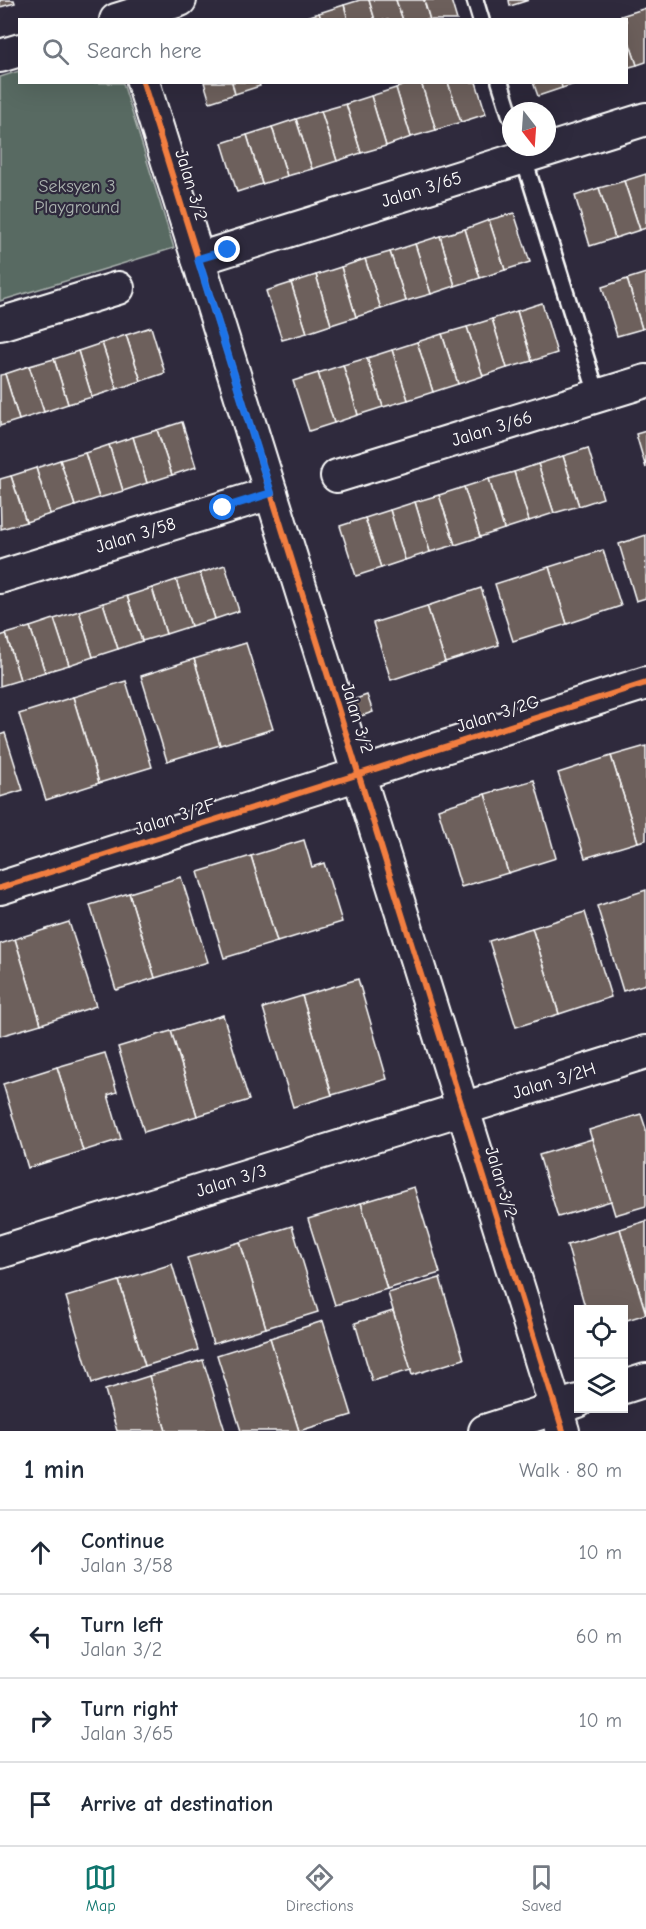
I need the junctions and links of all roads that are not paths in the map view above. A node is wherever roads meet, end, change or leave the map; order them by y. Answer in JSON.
{"nodes":[{"id":1,"x":180,"y":0,"type":"edge"},
{"id":2,"x":475,"y":0,"type":"edge"},
{"id":3,"x":120,"y":14,"type":"edge"},
{"id":4,"x":480,"y":18,"type":"edge"},
{"id":5,"x":18,"y":51,"type":"edge"},
{"id":6,"x":0,"y":56,"type":"edge"},
{"id":7,"x":144,"y":84,"type":"edge"},
{"id":8,"x":501,"y":84,"type":"edge"},
{"id":9,"x":506,"y":102,"type":"edge"},
{"id":10,"x":646,"y":119,"type":"edge"},
{"id":11,"x":556,"y":143,"type":"edge"},
{"id":12,"x":510,"y":156,"type":"edge"},
{"id":13,"x":523,"y":156,"type":"edge"},
{"id":14,"x":198,"y":259,"type":"junction"},
{"id":15,"x":118,"y":288,"type":"dead end"},
{"id":16,"x":0,"y":324,"type":"edge"},
{"id":17,"x":646,"y":381,"type":"edge"},
{"id":18,"x":598,"y":397,"type":"junction"},
{"id":19,"x":337,"y":476,"type":"dead end"},
{"id":20,"x":271,"y":493,"type":"junction"},
{"id":21,"x":0,"y":577,"type":"edge"},
{"id":22,"x":646,"y":682,"type":"edge"},
{"id":23,"x":358,"y":774,"type":"junction"},
{"id":24,"x":0,"y":888,"type":"edge"},
{"id":25,"x":646,"y":1052,"type":"edge"},
{"id":26,"x":463,"y":1109,"type":"junction"},
{"id":27,"x":0,"y":1252,"type":"edge"},
{"id":28,"x":646,"y":1380,"type":"edge"},
{"id":29,"x":628,"y":1386,"type":"edge"},
{"id":30,"x":566,"y":1413,"type":"edge"},
{"id":31,"x":485,"y":1431,"type":"edge"}],
"edges":[{"from":1,"to":3,"type":"street"},
{"from":2,"to":4,"type":"lane"},
{"from":5,"to":6,"type":"street"},
{"from":7,"to":14,"type":"street","name":"Jalan 3/2"},
{"from":8,"to":9,"type":"lane"},
{"from":10,"to":11,"type":"street","name":"Jalan 3/65"},
{"from":12,"to":14,"type":"street","name":"Jalan 3/65"},
{"from":13,"to":18,"type":"lane"},
{"from":14,"to":20,"type":"street","name":"Jalan 3/2"},
{"from":15,"to":16,"type":"street"},
{"from":17,"to":18,"type":"street","name":"Jalan 3/66"},
{"from":18,"to":19,"type":"street","name":"Jalan 3/66"},
{"from":20,"to":21,"type":"street","name":"Jalan 3/58"},
{"from":20,"to":23,"type":"street","name":"Jalan 3/2"},
{"from":22,"to":23,"type":"street","name":"Jalan 3/2G"},
{"from":23,"to":24,"type":"street","name":"Jalan 3/2F"},
{"from":23,"to":26,"type":"street","name":"Jalan 3/2"},
{"from":25,"to":26,"type":"street","name":"Jalan 3/2H"},
{"from":26,"to":27,"type":"street","name":"Jalan 3/3"},
{"from":26,"to":30,"type":"street","name":"Jalan 3/2"},
{"from":28,"to":29,"type":"street"},
{"from":30,"to":31,"type":"street"}]}
